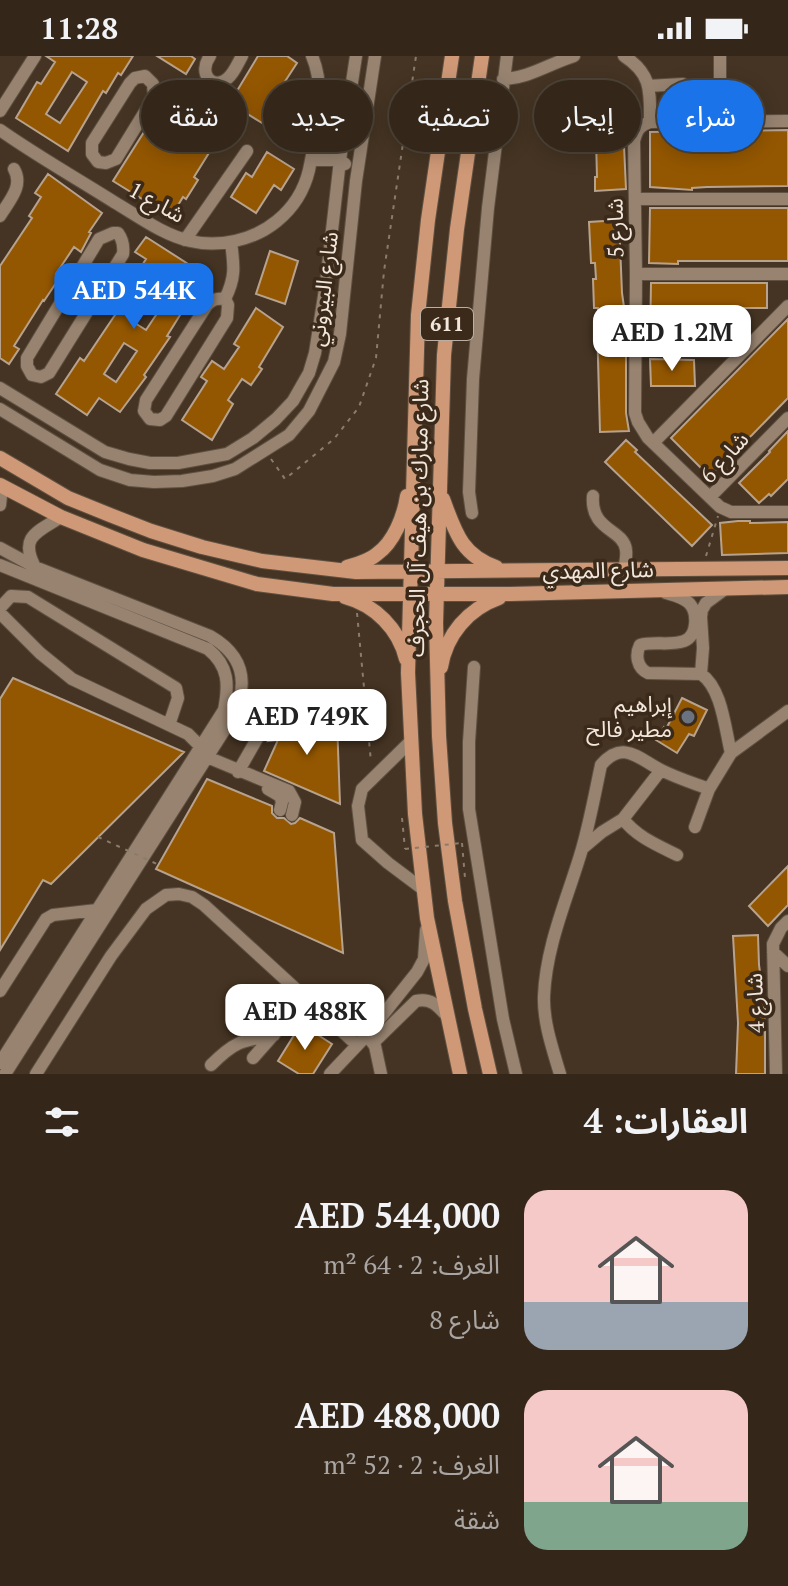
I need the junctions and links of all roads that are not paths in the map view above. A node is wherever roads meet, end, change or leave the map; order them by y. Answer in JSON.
{"nodes":[{"id":1,"x":35,"y":56,"type":"edge"},
{"id":2,"x":210,"y":56,"type":"edge"},
{"id":3,"x":242,"y":56,"type":"edge"},
{"id":4,"x":312,"y":56,"type":"edge"},
{"id":5,"x":356,"y":56,"type":"edge"},
{"id":6,"x":375,"y":56,"type":"edge"},
{"id":7,"x":452,"y":56,"type":"edge"},
{"id":8,"x":482,"y":56,"type":"edge"},
{"id":9,"x":507,"y":56,"type":"edge"},
{"id":10,"x":574,"y":56,"type":"edge"},
{"id":11,"x":624,"y":56,"type":"edge"},
{"id":12,"x":720,"y":56,"type":"edge"},
{"id":13,"x":503,"y":79,"type":"junction"},
{"id":14,"x":720,"y":80,"type":"edge"},
{"id":15,"x":657,"y":85,"type":"edge"},
{"id":16,"x":648,"y":86,"type":"junction"},
{"id":17,"x":0,"y":111,"type":"edge"},
{"id":18,"x":764,"y":121,"type":"edge"},
{"id":19,"x":788,"y":121,"type":"edge"},
{"id":20,"x":650,"y":122,"type":"junction"},
{"id":21,"x":657,"y":122,"type":"edge"},
{"id":22,"x":0,"y":130,"type":"edge"},
{"id":23,"x":27,"y":148,"type":"junction"},
{"id":24,"x":246,"y":152,"type":"edge"},
{"id":25,"x":311,"y":160,"type":"junction"},
{"id":26,"x":340,"y":160,"type":"junction"},
{"id":27,"x":98,"y":162,"type":"junction"},
{"id":28,"x":358,"y":162,"type":"junction"},
{"id":29,"x":8,"y":169,"type":"edge"},
{"id":30,"x":338,"y":177,"type":"junction"},
{"id":31,"x":356,"y":181,"type":"junction"},
{"id":32,"x":84,"y":183,"type":"junction"},
{"id":33,"x":635,"y":199,"type":"junction"},
{"id":34,"x":788,"y":199,"type":"edge"},
{"id":35,"x":131,"y":212,"type":"junction"},
{"id":36,"x":0,"y":216,"type":"edge"},
{"id":37,"x":118,"y":233,"type":"junction"},
{"id":38,"x":185,"y":240,"type":"junction"},
{"id":39,"x":231,"y":242,"type":"junction"},
{"id":40,"x":636,"y":274,"type":"junction"},
{"id":41,"x":788,"y":274,"type":"edge"},
{"id":42,"x":225,"y":299,"type":"junction"},
{"id":43,"x":788,"y":306,"type":"edge"},
{"id":44,"x":636,"y":350,"type":"junction"},
{"id":45,"x":744,"y":351,"type":"junction"},
{"id":46,"x":0,"y":388,"type":"edge"},
{"id":47,"x":0,"y":409,"type":"edge"},
{"id":48,"x":788,"y":418,"type":"edge"},
{"id":49,"x":653,"y":443,"type":"junction"},
{"id":50,"x":414,"y":445,"type":"junction"},
{"id":51,"x":0,"y":458,"type":"edge"},
{"id":52,"x":1,"y":485,"type":"edge"},
{"id":53,"x":440,"y":494,"type":"junction"},
{"id":54,"x":593,"y":496,"type":"dead end"},
{"id":55,"x":710,"y":497,"type":"junction"},
{"id":56,"x":0,"y":505,"type":"edge"},
{"id":57,"x":788,"y":512,"type":"edge"},
{"id":58,"x":472,"y":513,"type":"dead end"},
{"id":59,"x":61,"y":517,"type":"junction"},
{"id":60,"x":0,"y":548,"type":"edge"},
{"id":61,"x":0,"y":565,"type":"edge"},
{"id":62,"x":35,"y":567,"type":"junction"},
{"id":63,"x":788,"y":568,"type":"edge"},
{"id":64,"x":335,"y":570,"type":"junction"},
{"id":65,"x":508,"y":570,"type":"junction"},
{"id":66,"x":624,"y":570,"type":"junction"},
{"id":67,"x":411,"y":572,"type":"junction"},
{"id":68,"x":437,"y":572,"type":"junction"},
{"id":69,"x":788,"y":587,"type":"edge"},
{"id":70,"x":725,"y":589,"type":"junction"},
{"id":71,"x":659,"y":591,"type":"junction"},
{"id":72,"x":333,"y":594,"type":"junction"},
{"id":73,"x":410,"y":594,"type":"junction"},
{"id":74,"x":436,"y":594,"type":"junction"},
{"id":75,"x":510,"y":594,"type":"junction"},
{"id":76,"x":0,"y":610,"type":"edge"},
{"id":77,"x":687,"y":640,"type":"junction"},
{"id":78,"x":703,"y":648,"type":"junction"},
{"id":79,"x":474,"y":667,"type":"dead end"},
{"id":80,"x":408,"y":673,"type":"junction"},
{"id":81,"x":701,"y":674,"type":"junction"},
{"id":82,"x":438,"y":687,"type":"junction"},
{"id":83,"x":241,"y":695,"type":"junction"},
{"id":84,"x":788,"y":711,"type":"edge"},
{"id":85,"x":169,"y":725,"type":"junction"},
{"id":86,"x":412,"y":740,"type":"junction"},
{"id":87,"x":204,"y":752,"type":"junction"},
{"id":88,"x":731,"y":753,"type":"junction"},
{"id":89,"x":661,"y":770,"type":"junction"},
{"id":90,"x":238,"y":772,"type":"junction"},
{"id":91,"x":709,"y":789,"type":"junction"},
{"id":92,"x":286,"y":812,"type":"dead end"},
{"id":93,"x":623,"y":819,"type":"junction"},
{"id":94,"x":409,"y":820,"type":"junction"},
{"id":95,"x":445,"y":823,"type":"junction"},
{"id":96,"x":695,"y":827,"type":"dead end"},
{"id":97,"x":583,"y":848,"type":"junction"},
{"id":98,"x":677,"y":855,"type":"dead end"},
{"id":99,"x":424,"y":890,"type":"junction"},
{"id":100,"x":97,"y":910,"type":"junction"},
{"id":101,"x":427,"y":918,"type":"junction"},
{"id":102,"x":788,"y":921,"type":"edge"},
{"id":103,"x":773,"y":952,"type":"junction"},
{"id":104,"x":788,"y":966,"type":"edge"},
{"id":105,"x":0,"y":991,"type":"edge"},
{"id":106,"x":306,"y":998,"type":"junction"},
{"id":107,"x":447,"y":1016,"type":"junction"},
{"id":108,"x":274,"y":1035,"type":"junction"},
{"id":109,"x":365,"y":1041,"type":"junction"},
{"id":110,"x":782,"y":1057,"type":"edge"},
{"id":111,"x":253,"y":1058,"type":"dead end"},
{"id":112,"x":0,"y":1063,"type":"edge"},
{"id":113,"x":211,"y":1065,"type":"dead end"},
{"id":114,"x":5,"y":1074,"type":"edge"},
{"id":115,"x":36,"y":1074,"type":"edge"},
{"id":116,"x":330,"y":1074,"type":"edge"},
{"id":117,"x":381,"y":1074,"type":"edge"},
{"id":118,"x":460,"y":1074,"type":"edge"},
{"id":119,"x":490,"y":1074,"type":"edge"},
{"id":120,"x":516,"y":1074,"type":"edge"},
{"id":121,"x":560,"y":1074,"type":"edge"},
{"id":122,"x":776,"y":1074,"type":"edge"}],
"edges":[{"from":1,"to":17,"type":"street"},
{"from":2,"to":3,"type":"street"},
{"from":4,"to":25,"type":"street","name":"شارع 1"},
{"from":5,"to":26,"type":"street","name":"شارع البيروني"},
{"from":6,"to":28,"type":"street","name":"شارع البيروني"},
{"from":7,"to":50,"type":"main road","name":"شارع مبارك بن هيف آل الحجرف","number":"611"},
{"from":8,"to":53,"type":"main road","name":"شارع مبارك بن هيف آل الحجرف","number":"611"},
{"from":9,"to":13,"type":"street"},
{"from":10,"to":13,"type":"street"},
{"from":11,"to":16,"type":"street"},
{"from":12,"to":14,"type":"street"},
{"from":13,"to":58,"type":"street"},
{"from":15,"to":16,"type":"street"},
{"from":16,"to":20,"type":"street"},
{"from":18,"to":19,"type":"street"},
{"from":20,"to":21,"type":"street"},
{"from":20,"to":33,"type":"street","name":"شارع 5"},
{"from":22,"to":23,"type":"street","name":"شارع 1"},
{"from":23,"to":29,"type":"street"},
{"from":23,"to":32,"type":"street","name":"شارع 1"},
{"from":24,"to":38,"type":"street"},
{"from":25,"to":26,"type":"street"},
{"from":25,"to":39,"type":"street","name":"شارع 1"},
{"from":26,"to":28,"type":"street"},
{"from":26,"to":30,"type":"street","name":"شارع البيروني"},
{"from":27,"to":27,"type":"street"},
{"from":27,"to":32,"type":"street"},
{"from":28,"to":31,"type":"street","name":"شارع البيروني"},
{"from":29,"to":36,"type":"street"},
{"from":30,"to":31,"type":"street"},
{"from":30,"to":46,"type":"street","name":"شارع البيروني"},
{"from":31,"to":47,"type":"street","name":"شارع البيروني"},
{"from":32,"to":35,"type":"street","name":"شارع 1"},
{"from":33,"to":34,"type":"street"},
{"from":33,"to":40,"type":"street","name":"شارع 5"},
{"from":35,"to":37,"type":"street"},
{"from":35,"to":38,"type":"street","name":"شارع 1"},
{"from":37,"to":37,"type":"street"},
{"from":38,"to":39,"type":"street","name":"شارع 1"},
{"from":39,"to":42,"type":"street"},
{"from":40,"to":41,"type":"street"},
{"from":40,"to":44,"type":"street","name":"شارع 5"},
{"from":42,"to":42,"type":"street"},
{"from":43,"to":45,"type":"street"},
{"from":44,"to":45,"type":"street"},
{"from":44,"to":49,"type":"street","name":"شارع 5"},
{"from":45,"to":49,"type":"street"},
{"from":48,"to":55,"type":"street","name":"شارع 6"},
{"from":49,"to":55,"type":"street","name":"شارع 5"},
{"from":50,"to":64,"type":"main road"},
{"from":50,"to":67,"type":"main road","name":"شارع مبارك بن هيف آل الحجرف","number":"611"},
{"from":51,"to":64,"type":"main road","name":"شارع المهدي"},
{"from":52,"to":56,"type":"street"},
{"from":52,"to":59,"type":"main road"},
{"from":53,"to":65,"type":"main road"},
{"from":53,"to":68,"type":"main road","name":"شارع مبارك بن هيف آل الحجرف","number":"611"},
{"from":54,"to":66,"type":"street"},
{"from":55,"to":57,"type":"street","name":"شارع 6"},
{"from":59,"to":62,"type":"street"},
{"from":59,"to":72,"type":"main road"},
{"from":60,"to":62,"type":"street"},
{"from":61,"to":87,"type":"street"},
{"from":62,"to":83,"type":"street"},
{"from":63,"to":66,"type":"main road","name":"شارع المهدي"},
{"from":64,"to":67,"type":"main road","name":"شارع المهدي"},
{"from":65,"to":66,"type":"main road","name":"شارع المهدي"},
{"from":65,"to":68,"type":"main road","name":"شارع المهدي"},
{"from":67,"to":68,"type":"main road","name":"شارع المهدي"},
{"from":67,"to":73,"type":"main road","name":"شارع مبارك بن هيف آل الحجرف","number":"611"},
{"from":68,"to":74,"type":"main road","name":"شارع مبارك بن هيف آل الحجرف","number":"611"},
{"from":69,"to":70,"type":"main road","name":"شارع المهدي"},
{"from":70,"to":71,"type":"main road","name":"شارع المهدي"},
{"from":70,"to":78,"type":"street"},
{"from":71,"to":75,"type":"main road","name":"شارع المهدي"},
{"from":71,"to":77,"type":"street"},
{"from":72,"to":73,"type":"main road","name":"شارع المهدي"},
{"from":72,"to":80,"type":"main road"},
{"from":73,"to":74,"type":"main road","name":"شارع المهدي"},
{"from":73,"to":80,"type":"main road","name":"شارع مبارك بن هيف آل الحجرف","number":"611"},
{"from":74,"to":75,"type":"main road","name":"شارع المهدي"},
{"from":74,"to":82,"type":"main road","name":"شارع مبارك بن هيف آل الحجرف","number":"611"},
{"from":75,"to":82,"type":"main road"},
{"from":76,"to":85,"type":"street"},
{"from":76,"to":85,"type":"street"},
{"from":77,"to":78,"type":"street"},
{"from":77,"to":81,"type":"street"},
{"from":78,"to":81,"type":"street"},
{"from":79,"to":120,"type":"street"},
{"from":80,"to":86,"type":"main road","name":"شارع مبارك بن هيف آل الحجرف","number":"611"},
{"from":81,"to":88,"type":"street"},
{"from":82,"to":95,"type":"main road","name":"شارع مبارك بن هيف آل الحجرف","number":"611"},
{"from":83,"to":87,"type":"street"},
{"from":83,"to":90,"type":"street"},
{"from":84,"to":88,"type":"street"},
{"from":85,"to":87,"type":"street"},
{"from":86,"to":94,"type":"main road","name":"شارع مبارك بن هيف آل الحجرف","number":"611"},
{"from":86,"to":99,"type":"street"},
{"from":87,"to":90,"type":"street"},
{"from":87,"to":100,"type":"street"},
{"from":87,"to":114,"type":"street"},
{"from":88,"to":91,"type":"street"},
{"from":89,"to":91,"type":"street"},
{"from":89,"to":93,"type":"street"},
{"from":89,"to":97,"type":"street"},
{"from":90,"to":92,"type":"street"},
{"from":91,"to":96,"type":"street"},
{"from":93,"to":97,"type":"street"},
{"from":93,"to":98,"type":"street"},
{"from":94,"to":95,"type":"main road"},
{"from":94,"to":99,"type":"main road","name":"شارع مبارك بن هيف آل الحجرف","number":"611"},
{"from":95,"to":119,"type":"main road","name":"شارع مبارك بن هيف آل الحجرف","number":"611"},
{"from":97,"to":121,"type":"street"},
{"from":99,"to":101,"type":"main road","name":"شارع مبارك بن هيف آل الحجرف","number":"611"},
{"from":100,"to":105,"type":"street"},
{"from":100,"to":112,"type":"street"},
{"from":101,"to":107,"type":"main road","name":"شارع مبارك بن هيف آل الحجرف","number":"611"},
{"from":101,"to":109,"type":"street"},
{"from":102,"to":103,"type":"street"},
{"from":103,"to":104,"type":"street","name":"شارع 4"},
{"from":103,"to":110,"type":"street","name":"شارع 4"},
{"from":106,"to":108,"type":"street"},
{"from":106,"to":109,"type":"street"},
{"from":106,"to":115,"type":"street"},
{"from":107,"to":109,"type":"street"},
{"from":107,"to":118,"type":"main road","name":"شارع مبارك بن هيف آل الحجرف","number":"611"},
{"from":108,"to":111,"type":"street"},
{"from":108,"to":113,"type":"street"},
{"from":109,"to":116,"type":"street"},
{"from":109,"to":117,"type":"street"},
{"from":110,"to":122,"type":"street","name":"شارع 4"}]}
